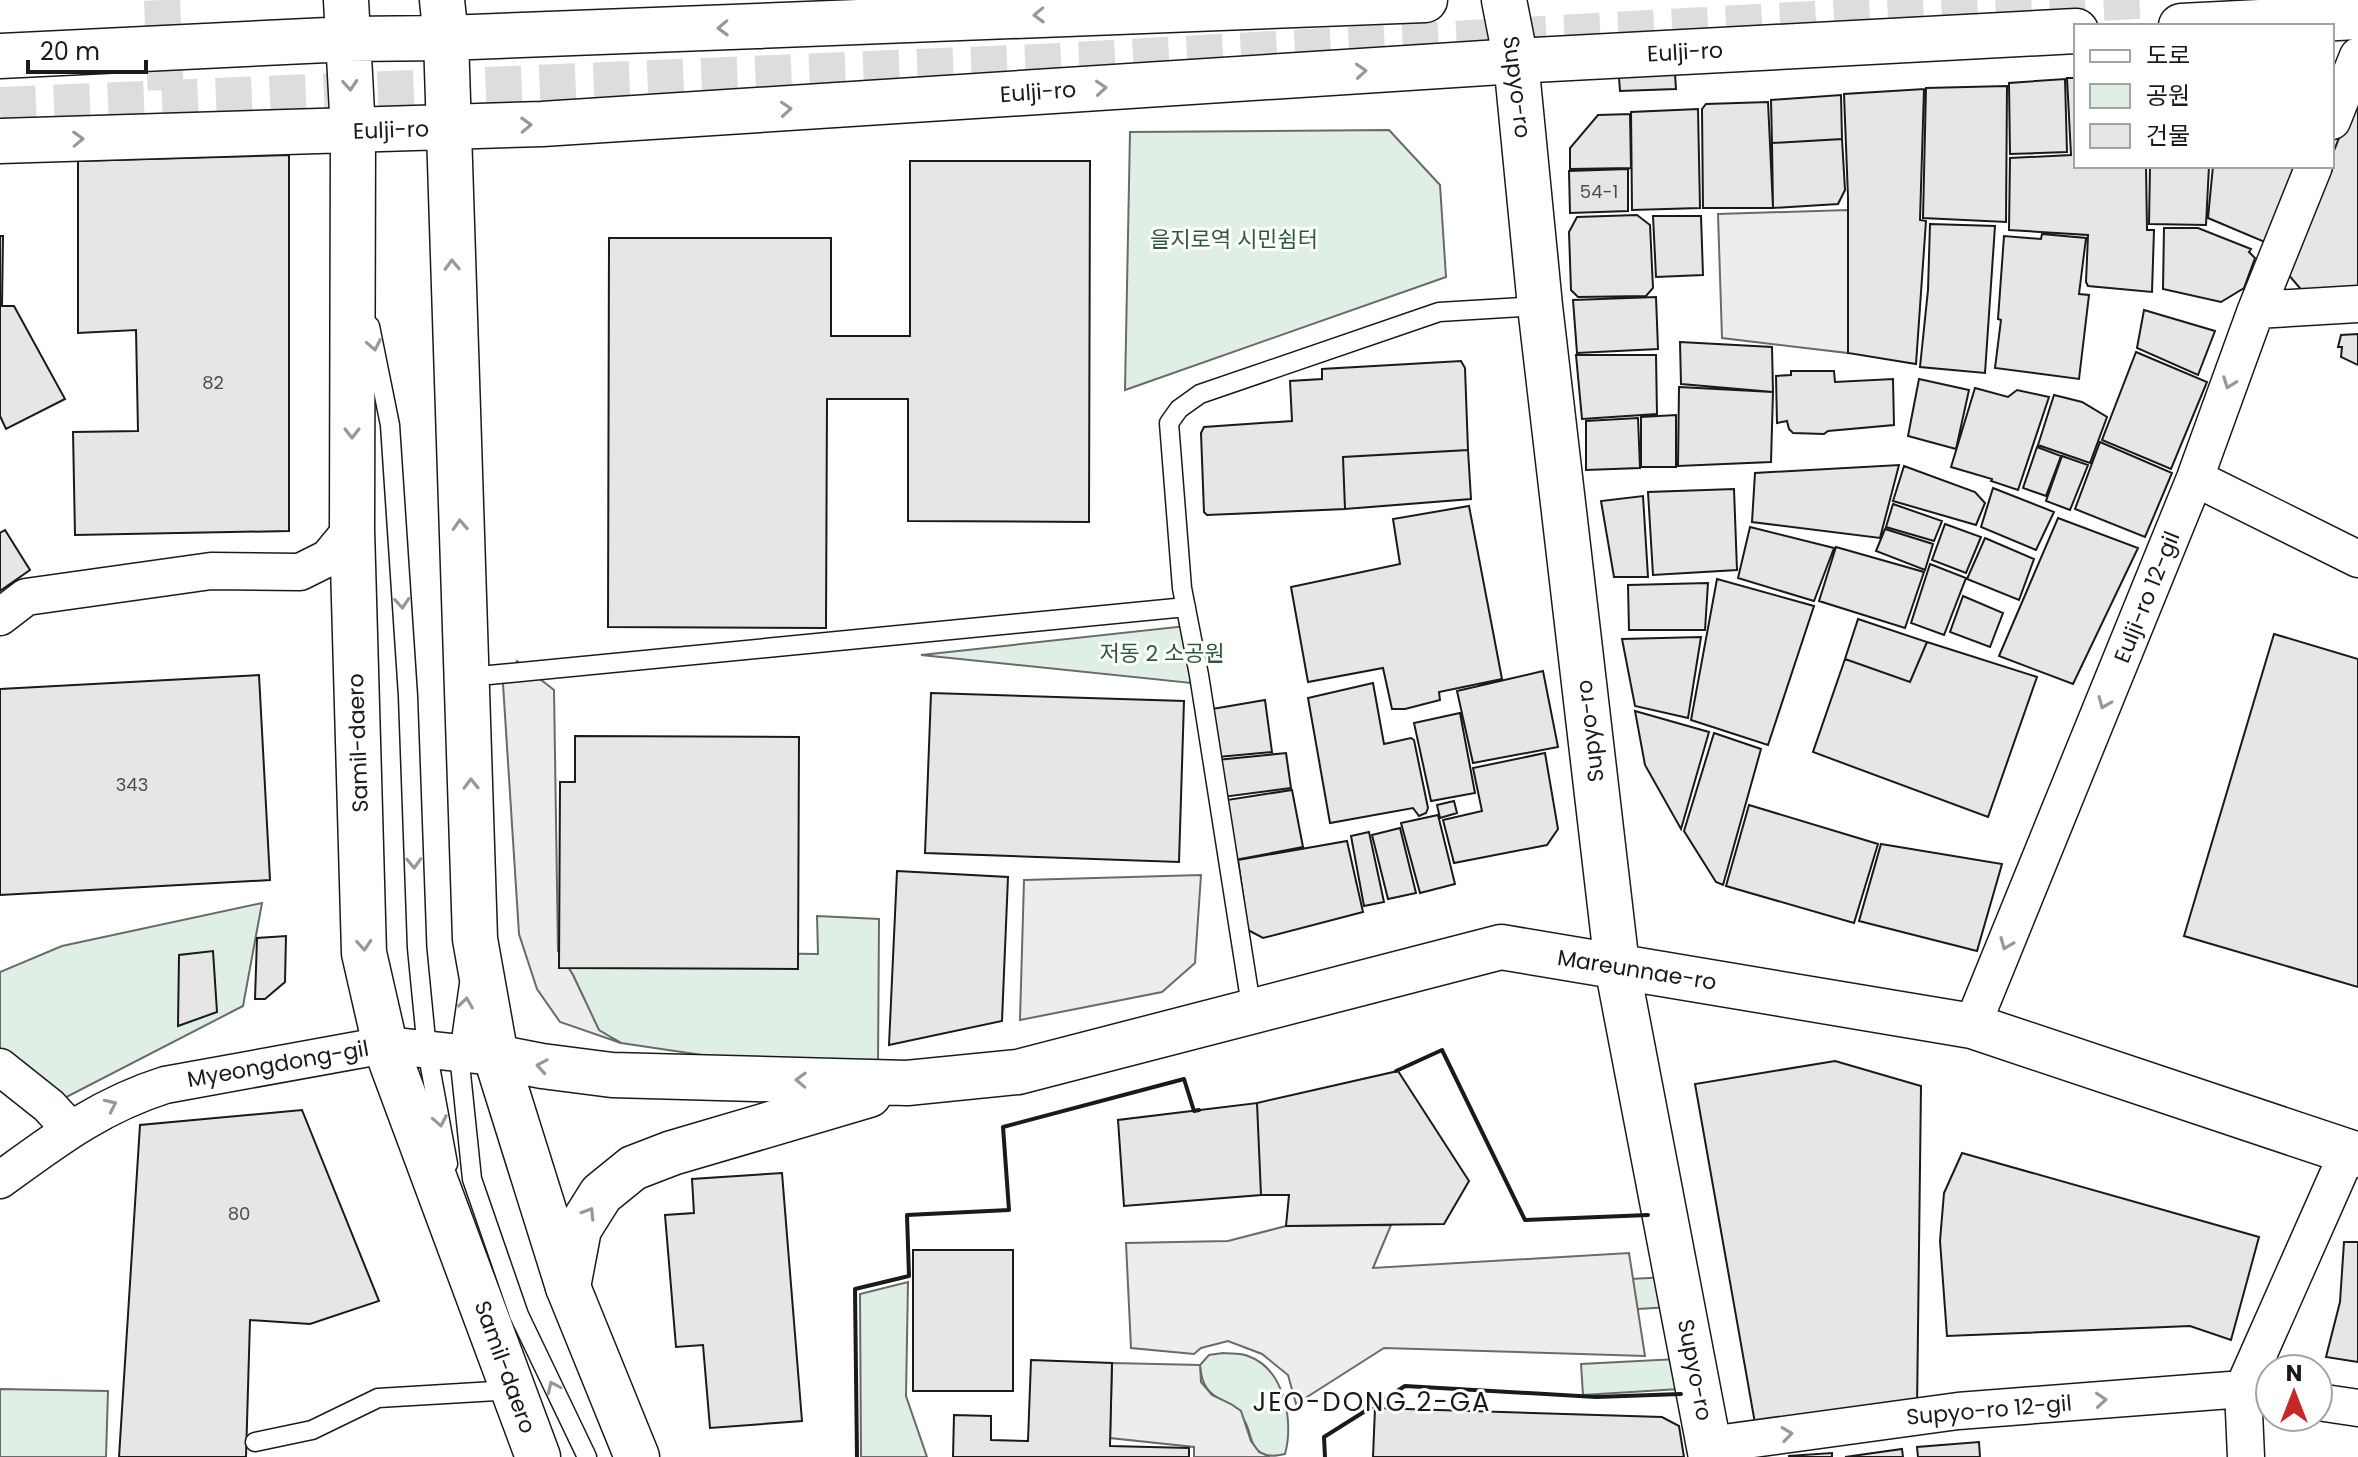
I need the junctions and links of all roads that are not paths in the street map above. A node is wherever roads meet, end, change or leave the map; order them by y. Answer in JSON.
{"nodes":[{"id":1,"x":1425,"y":0,"type":"edge"},
{"id":2,"x":1504,"y":0,"type":"edge"},
{"id":3,"x":816,"y":12,"type":"edge"},
{"id":4,"x":2358,"y":17,"type":"edge"},
{"id":5,"x":444,"y":19,"type":"edge"},
{"id":6,"x":347,"y":20,"type":"edge"},
{"id":7,"x":2220,"y":24,"type":"edge"},
{"id":8,"x":2074,"y":31,"type":"edge"},
{"id":9,"x":0,"y":56,"type":"edge"},
{"id":10,"x":2358,"y":56,"type":"edge"},
{"id":11,"x":1516,"y":61,"type":"junction"},
{"id":12,"x":2334,"y":116,"type":"edge"},
{"id":13,"x":448,"y":128,"type":"junction"},
{"id":14,"x":353,"y":131,"type":"junction"},
{"id":15,"x":0,"y":141,"type":"edge"},
{"id":16,"x":2313,"y":168,"type":"edge"},
{"id":17,"x":353,"y":241,"type":"junction"},
{"id":18,"x":2358,"y":304,"type":"edge"},
{"id":19,"x":1540,"y":306,"type":"junction"},
{"id":20,"x":2256,"y":310,"type":"junction"},
{"id":21,"x":2195,"y":478,"type":"junction"},
{"id":22,"x":352,"y":529,"type":"junction"},
{"id":23,"x":2358,"y":559,"type":"edge"},
{"id":24,"x":1186,"y":607,"type":"junction"},
{"id":25,"x":0,"y":617,"type":"edge"},
{"id":26,"x":469,"y":677,"type":"junction"},
{"id":27,"x":1617,"y":966,"type":"junction"},
{"id":28,"x":1252,"y":1012,"type":"junction"},
{"id":29,"x":1972,"y":1026,"type":"junction"},
{"id":30,"x":385,"y":1045,"type":"junction"},
{"id":31,"x":461,"y":1054,"type":"junction"},
{"id":32,"x":0,"y":1067,"type":"edge"},
{"id":33,"x":907,"y":1083,"type":"junction"},
{"id":34,"x":70,"y":1129,"type":"junction"},
{"id":35,"x":2353,"y":1154,"type":"edge"},
{"id":36,"x":0,"y":1180,"type":"edge"},
{"id":37,"x":568,"y":1287,"type":"junction"},
{"id":38,"x":2273,"y":1353,"type":"edge"},
{"id":39,"x":2254,"y":1392,"type":"edge"},
{"id":40,"x":527,"y":1402,"type":"junction"},
{"id":41,"x":2334,"y":1404,"type":"edge"},
{"id":42,"x":2358,"y":1408,"type":"edge"},
{"id":43,"x":2254,"y":1410,"type":"edge"},
{"id":44,"x":255,"y":1442,"type":"dead end"},
{"id":45,"x":1710,"y":1451,"type":"edge"},
{"id":46,"x":538,"y":1457,"type":"edge"},
{"id":47,"x":587,"y":1457,"type":"edge"},
{"id":48,"x":637,"y":1457,"type":"edge"},
{"id":49,"x":2246,"y":1457,"type":"edge"}],
"edges":[{"from":1,"to":3,"type":"main road","one_way":true},
{"from":2,"to":11,"type":"main road","name":"Supyo-ro"},
{"from":3,"to":5,"type":"main road","one_way":true},
{"from":4,"to":7,"type":"main road"},
{"from":5,"to":6,"type":"main road"},
{"from":5,"to":13,"type":"main road"},
{"from":6,"to":9,"type":"main road"},
{"from":6,"to":14,"type":"main road","name":"Samil-daero","one_way":true},
{"from":8,"to":11,"type":"main road","name":"Eulji-ro"},
{"from":10,"to":12,"type":"street"},
{"from":13,"to":11,"type":"main road","name":"Eulji-ro","one_way":true},
{"from":11,"to":19,"type":"main road","name":"Supyo-ro"},
{"from":13,"to":14,"type":"main road","name":"Eulji-ro"},
{"from":26,"to":13,"type":"main road","one_way":true},
{"from":15,"to":14,"type":"main road","name":"Eulji-ro","one_way":true},
{"from":14,"to":17,"type":"main road","name":"Samil-daero"},
{"from":16,"to":20,"type":"street","name":"Eulji-ro 12-gil"},
{"from":17,"to":22,"type":"main road","name":"Samil-daero","one_way":true},
{"from":17,"to":31,"type":"lane","one_way":true},
{"from":18,"to":20,"type":"street"},
{"from":19,"to":24,"type":"lane"},
{"from":19,"to":27,"type":"main road","name":"Supyo-ro"},
{"from":20,"to":21,"type":"street","name":"Eulji-ro 12-gil","one_way":true},
{"from":21,"to":23,"type":"street"},
{"from":21,"to":29,"type":"street","name":"Eulji-ro 12-gil","one_way":true},
{"from":22,"to":25,"type":"street"},
{"from":22,"to":30,"type":"main road","name":"Samil-daero","one_way":true},
{"from":24,"to":26,"type":"lane"},
{"from":24,"to":28,"type":"lane"},
{"from":31,"to":26,"type":"main road","one_way":true},
{"from":27,"to":28,"type":"main road","name":"Mareunnae-ro"},
{"from":27,"to":29,"type":"main road","name":"Mareunnae-ro"},
{"from":27,"to":45,"type":"main road","name":"Supyo-ro"},
{"from":28,"to":33,"type":"main road","name":"Mareunnae-ro"},
{"from":29,"to":35,"type":"main road","name":"Mareunnae-ro"},
{"from":30,"to":31,"type":"street","name":"Myeongdong-gil"},
{"from":34,"to":30,"type":"street","name":"Myeongdong-gil","one_way":true},
{"from":30,"to":40,"type":"main road","name":"Samil-daero"},
{"from":33,"to":31,"type":"main road","one_way":true},
{"from":31,"to":37,"type":"main road"},
{"from":31,"to":40,"type":"lane","one_way":true},
{"from":47,"to":31,"type":"lane","one_way":true},
{"from":32,"to":34,"type":"street"},
{"from":37,"to":33,"type":"main road","one_way":true},
{"from":34,"to":36,"type":"street","name":"Myeongdong-gil"},
{"from":35,"to":38,"type":"street"},
{"from":37,"to":48,"type":"main road"},
{"from":45,"to":39,"type":"street","name":"Supyo-ro 12-gil","one_way":true},
{"from":40,"to":44,"type":"lane"},
{"from":40,"to":46,"type":"main road","name":"Samil-daero"},
{"from":41,"to":42,"type":"street"},
{"from":43,"to":49,"type":"street"}]}
